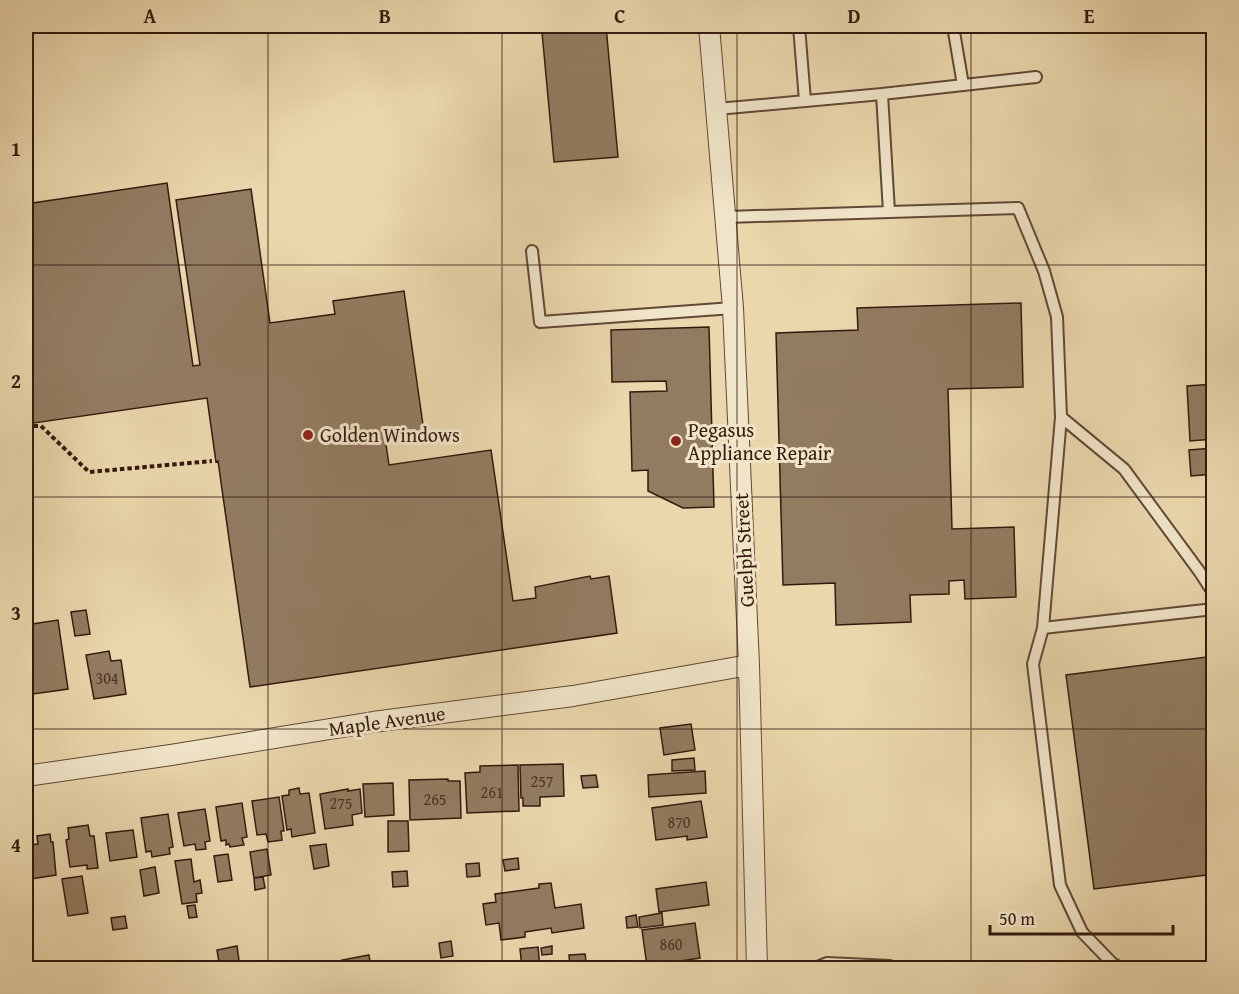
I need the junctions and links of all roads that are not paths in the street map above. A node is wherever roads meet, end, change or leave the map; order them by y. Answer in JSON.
{"nodes":[{"id":1,"x":709,"y":26,"type":"edge"},
{"id":2,"x":799,"y":26,"type":"edge"},
{"id":3,"x":953,"y":26,"type":"edge"},
{"id":4,"x":1036,"y":77,"type":"dead end"},
{"id":5,"x":963,"y":85,"type":"junction"},
{"id":6,"x":882,"y":94,"type":"junction"},
{"id":7,"x":805,"y":101,"type":"junction"},
{"id":8,"x":717,"y":109,"type":"junction"},
{"id":9,"x":889,"y":212,"type":"junction"},
{"id":10,"x":727,"y":217,"type":"junction"},
{"id":11,"x":532,"y":251,"type":"dead end"},
{"id":12,"x":733,"y":308,"type":"junction"},
{"id":13,"x":1061,"y":417,"type":"junction"},
{"id":14,"x":1214,"y":594,"type":"edge"},
{"id":15,"x":1214,"y":609,"type":"edge"},
{"id":16,"x":1043,"y":628,"type":"junction"},
{"id":17,"x":749,"y":665,"type":"junction"},
{"id":18,"x":26,"y":776,"type":"edge"},
{"id":19,"x":890,"y":966,"type":"dead end"},
{"id":20,"x":757,"y":969,"type":"edge"},
{"id":21,"x":815,"y":969,"type":"edge"},
{"id":22,"x":1121,"y":969,"type":"edge"}],
"edges":[{"from":1,"to":8,"type":"street","name":"Guelph Street"},
{"from":2,"to":7,"type":"lane"},
{"from":3,"to":5,"type":"lane"},
{"from":4,"to":5,"type":"lane"},
{"from":5,"to":6,"type":"lane"},
{"from":6,"to":7,"type":"lane"},
{"from":6,"to":9,"type":"lane"},
{"from":7,"to":8,"type":"lane"},
{"from":8,"to":10,"type":"street","name":"Guelph Street"},
{"from":9,"to":10,"type":"lane"},
{"from":9,"to":13,"type":"lane"},
{"from":10,"to":12,"type":"street","name":"Guelph Street"},
{"from":11,"to":12,"type":"lane"},
{"from":12,"to":17,"type":"street","name":"Guelph Street"},
{"from":13,"to":14,"type":"lane"},
{"from":13,"to":16,"type":"lane"},
{"from":15,"to":16,"type":"lane"},
{"from":16,"to":22,"type":"lane"},
{"from":17,"to":18,"type":"street","name":"Maple Avenue"},
{"from":17,"to":20,"type":"street","name":"Guelph Street"},
{"from":19,"to":21,"type":"lane"}]}
